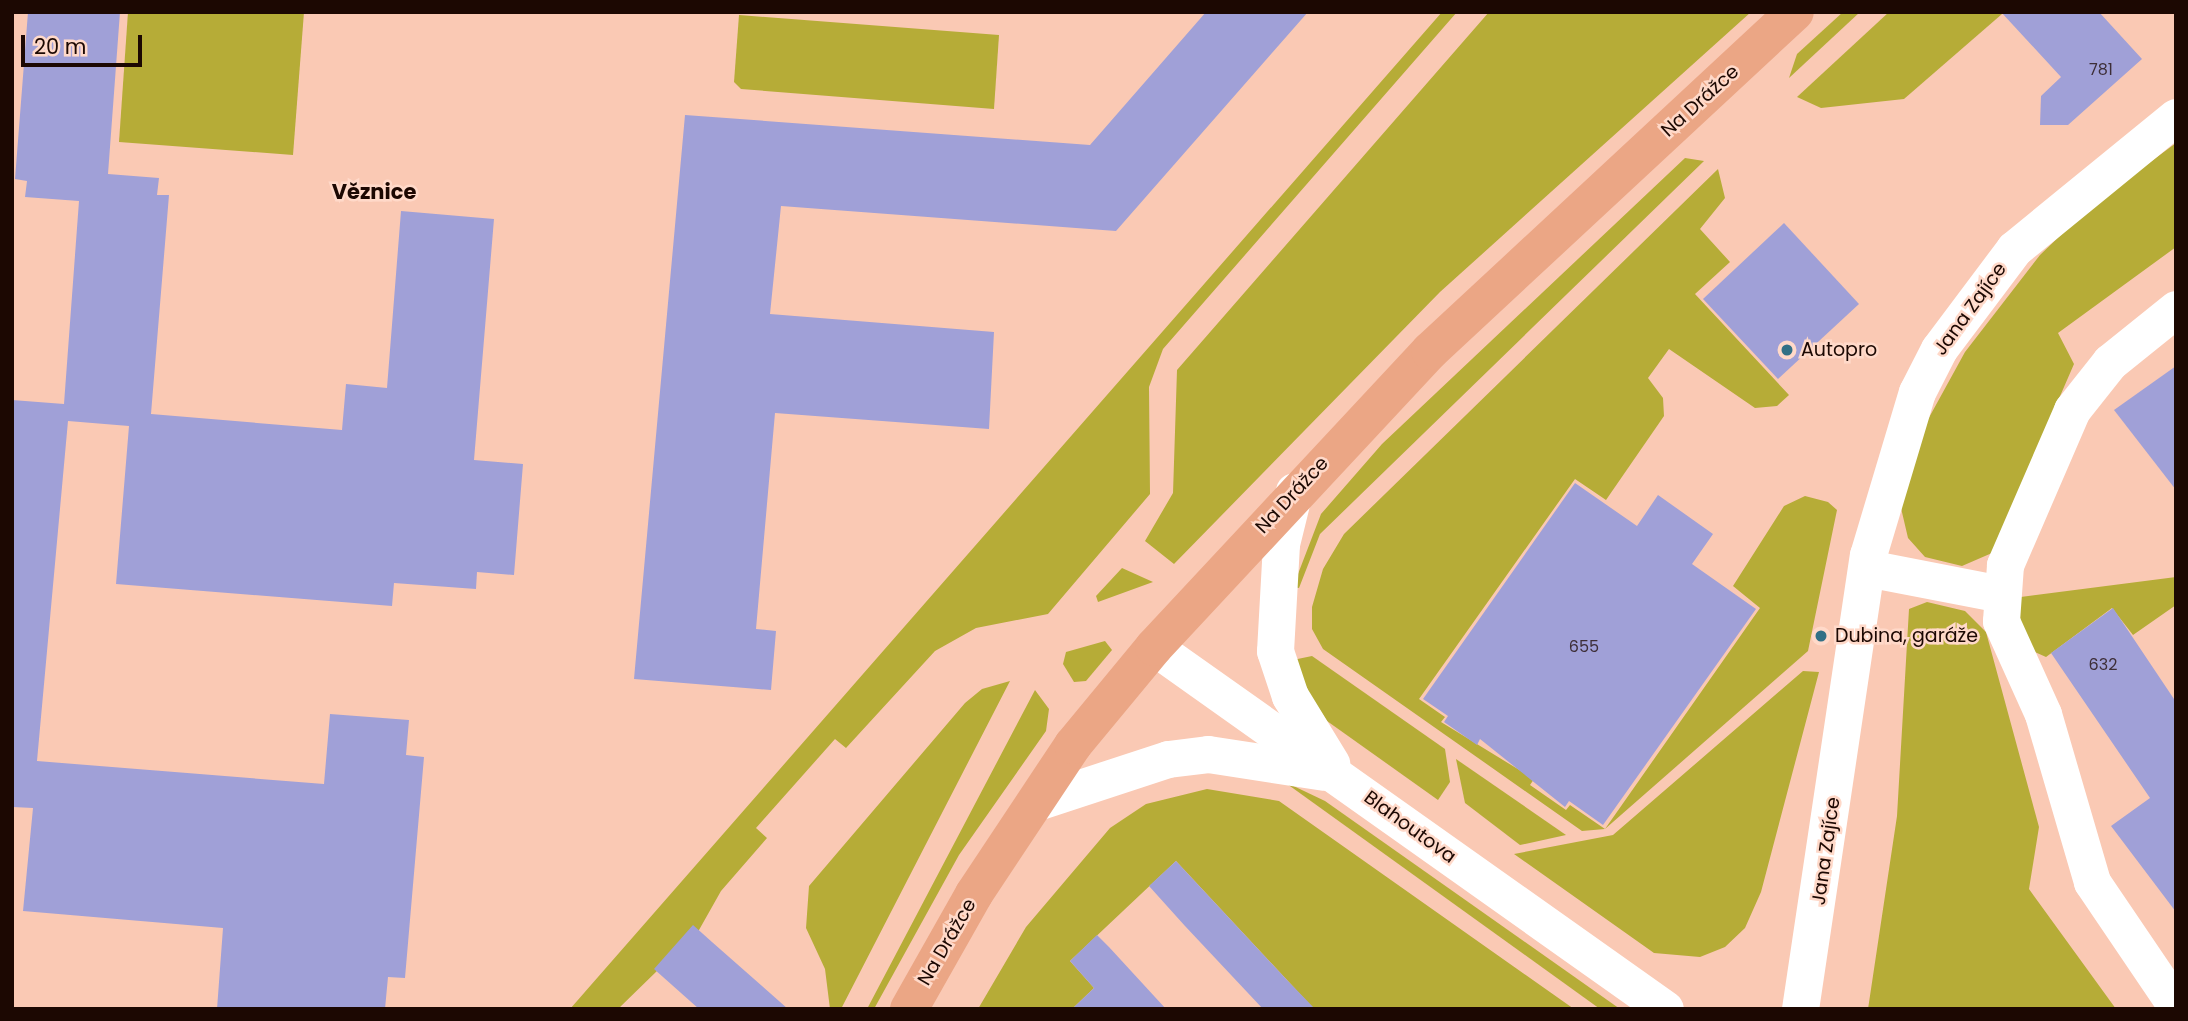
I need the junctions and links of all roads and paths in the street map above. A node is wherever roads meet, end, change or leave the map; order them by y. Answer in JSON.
{"nodes":[{"id":1,"x":1795,"y":12,"type":"edge"},
{"id":2,"x":1807,"y":12,"type":"edge"},
{"id":3,"x":1757,"y":49,"type":"junction"},
{"id":4,"x":2176,"y":117,"type":"edge"},
{"id":5,"x":2176,"y":309,"type":"edge"},
{"id":6,"x":1294,"y":491,"type":"junction"},
{"id":7,"x":1867,"y":568,"type":"junction"},
{"id":8,"x":2001,"y":594,"type":"junction"},
{"id":9,"x":1154,"y":646,"type":"junction"},
{"id":10,"x":1339,"y":775,"type":"junction"},
{"id":11,"x":1034,"y":803,"type":"junction"},
{"id":12,"x":2176,"y":1006,"type":"edge"},
{"id":13,"x":909,"y":1009,"type":"edge"},
{"id":14,"x":1665,"y":1009,"type":"edge"},
{"id":15,"x":1800,"y":1009,"type":"edge"}],
"edges":[{"from":1,"to":3,"type":"main road","name":"Na Drážce"},
{"from":2,"to":3,"type":"main road","name":"Na Drážce"},
{"from":3,"to":6,"type":"main road","name":"Na Drážce"},
{"from":4,"to":7,"type":"street","name":"Jana Zajíce"},
{"from":5,"to":8,"type":"street"},
{"from":6,"to":9,"type":"main road","name":"Na Drážce"},
{"from":6,"to":10,"type":"street"},
{"from":7,"to":8,"type":"street"},
{"from":7,"to":15,"type":"street","name":"Jana Zajíce"},
{"from":8,"to":12,"type":"street"},
{"from":9,"to":10,"type":"street","name":"Blahoutova"},
{"from":9,"to":11,"type":"main road","name":"Na Drážce"},
{"from":10,"to":11,"type":"street"},
{"from":10,"to":14,"type":"street","name":"Blahoutova"},
{"from":11,"to":13,"type":"main road","name":"Na Drážce"}]}
